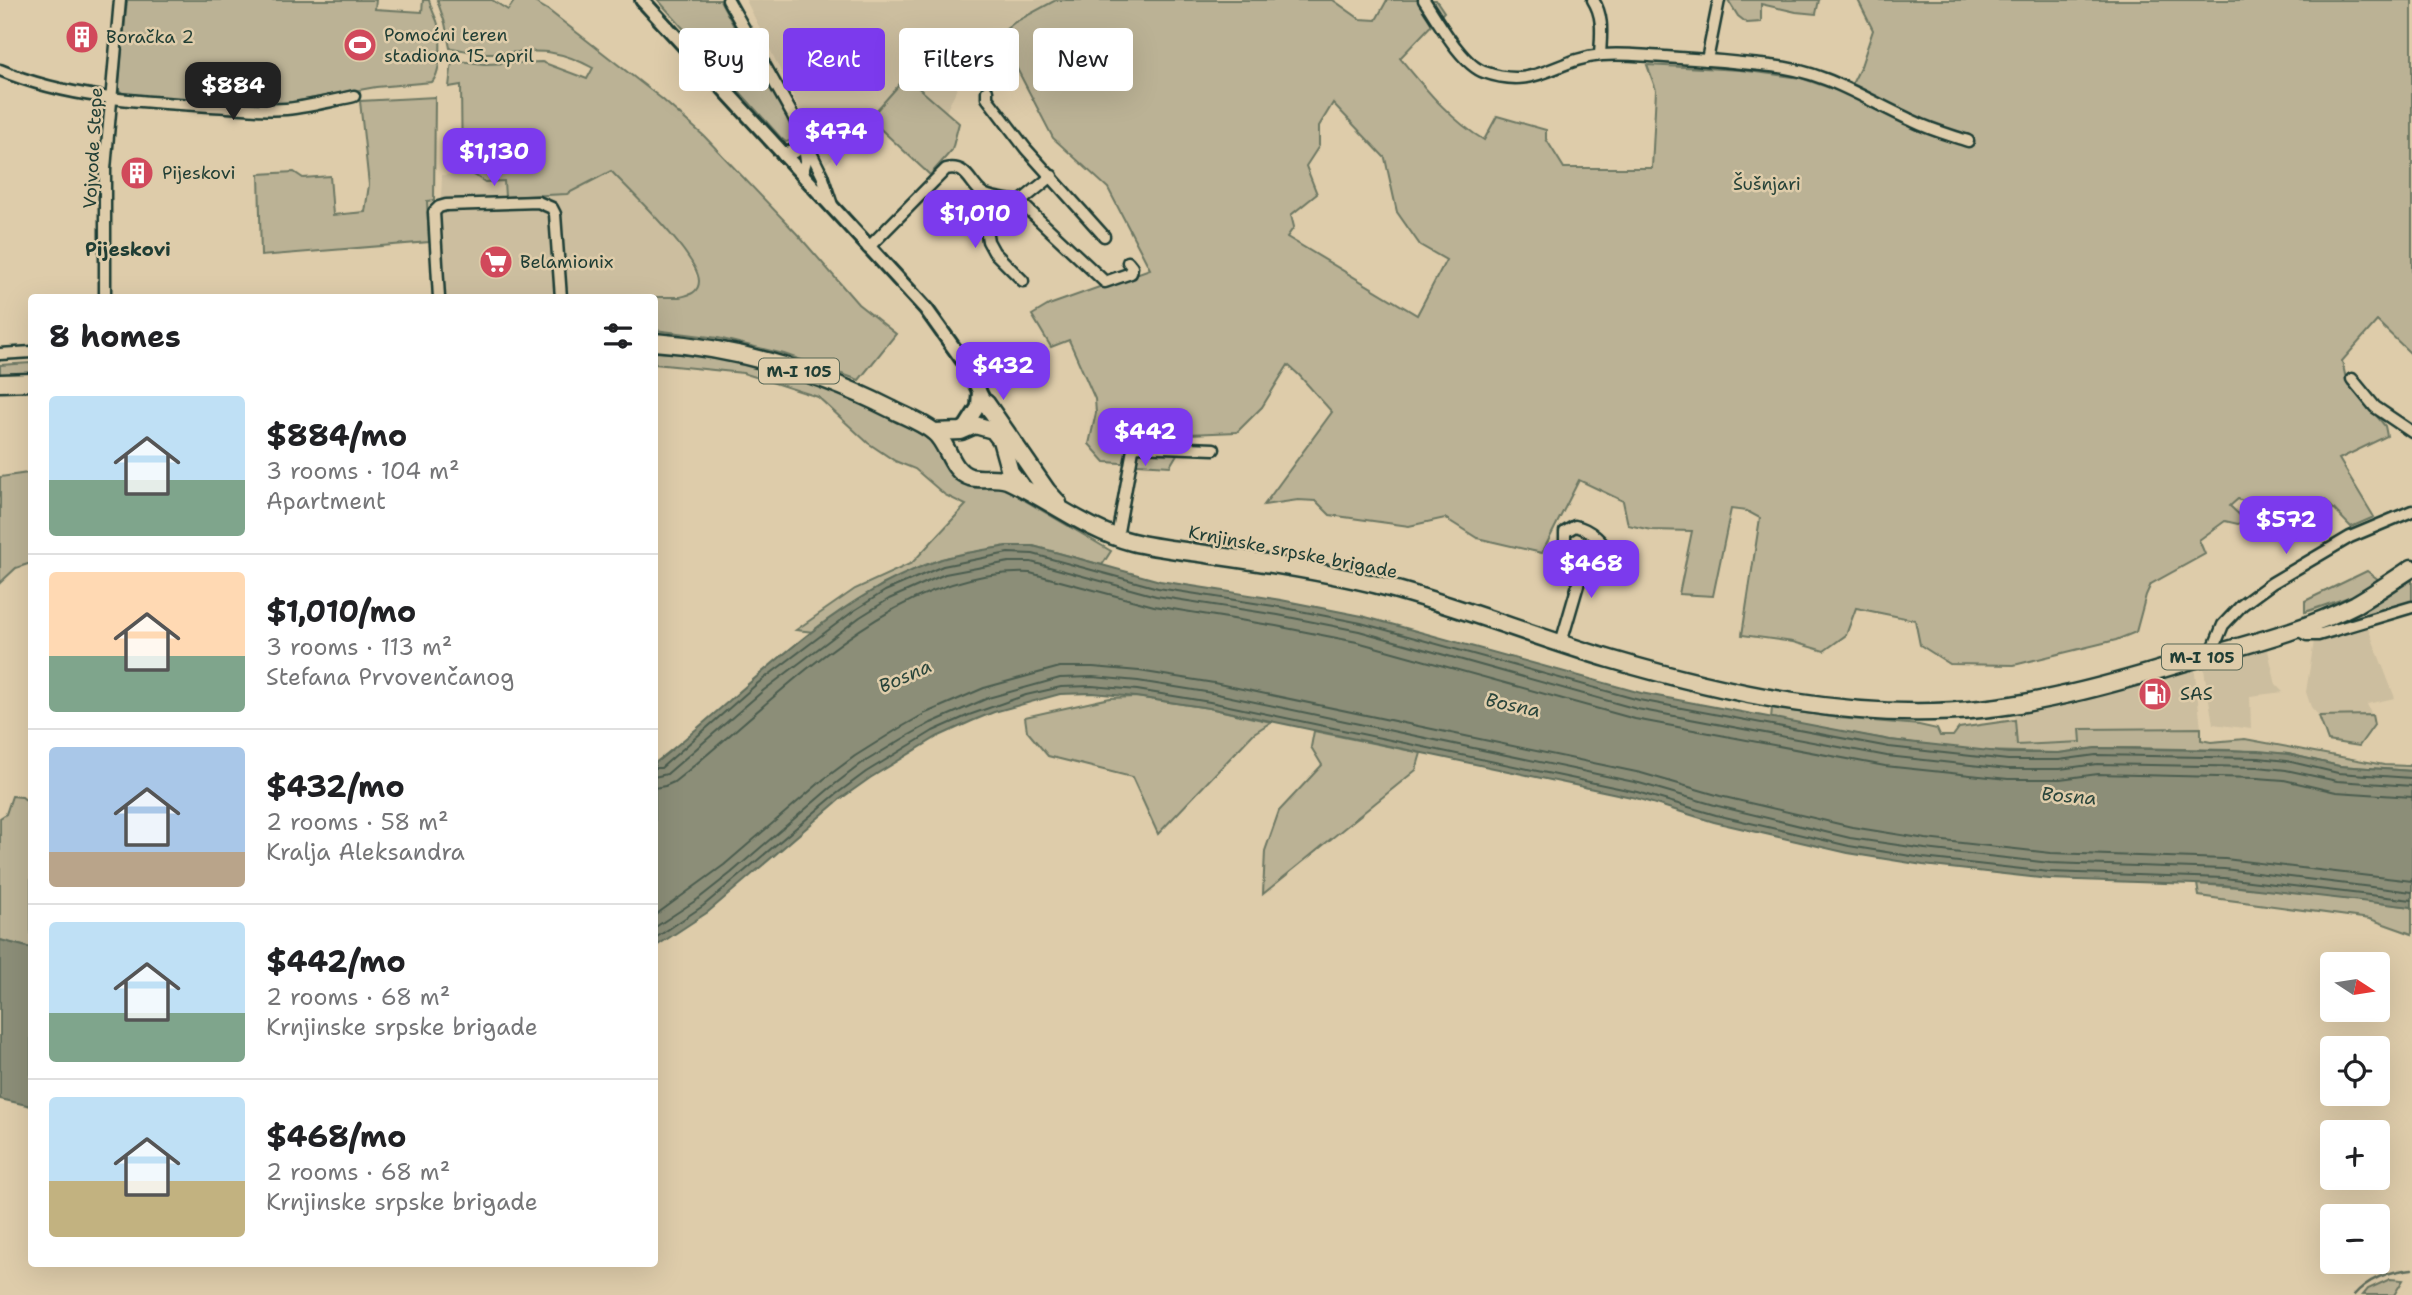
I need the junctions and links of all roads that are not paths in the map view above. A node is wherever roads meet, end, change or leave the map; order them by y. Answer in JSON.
{"nodes":[{"id":1,"x":120,"y":0,"type":"edge"},
{"id":2,"x":642,"y":0,"type":"edge"},
{"id":3,"x":728,"y":0,"type":"edge"},
{"id":4,"x":1424,"y":0,"type":"edge"},
{"id":5,"x":1593,"y":0,"type":"edge"},
{"id":6,"x":1719,"y":0,"type":"edge"},
{"id":7,"x":1600,"y":55,"type":"junction"},
{"id":8,"x":1707,"y":60,"type":"junction"},
{"id":9,"x":0,"y":70,"type":"edge"},
{"id":10,"x":987,"y":91,"type":"dead end"},
{"id":11,"x":354,"y":96,"type":"dead end"},
{"id":12,"x":110,"y":97,"type":"junction"},
{"id":13,"x":803,"y":140,"type":"junction"},
{"id":14,"x":1968,"y":141,"type":"dead end"},
{"id":15,"x":784,"y":155,"type":"junction"},
{"id":16,"x":802,"y":174,"type":"junction"},
{"id":17,"x":1052,"y":176,"type":"junction"},
{"id":18,"x":980,"y":192,"type":"junction"},
{"id":19,"x":1020,"y":202,"type":"junction"},
{"id":20,"x":834,"y":211,"type":"junction"},
{"id":21,"x":1104,"y":236,"type":"dead end"},
{"id":22,"x":869,"y":248,"type":"junction"},
{"id":23,"x":1128,"y":262,"type":"dead end"},
{"id":24,"x":1023,"y":281,"type":"dead end"},
{"id":25,"x":105,"y":294,"type":"edge"},
{"id":26,"x":439,"y":294,"type":"edge"},
{"id":27,"x":561,"y":294,"type":"edge"},
{"id":28,"x":658,"y":343,"type":"edge"},
{"id":29,"x":28,"y":352,"type":"edge"},
{"id":30,"x":0,"y":354,"type":"edge"},
{"id":31,"x":2352,"y":379,"type":"dead end"},
{"id":32,"x":28,"y":382,"type":"edge"},
{"id":33,"x":0,"y":383,"type":"edge"},
{"id":34,"x":977,"y":383,"type":"junction"},
{"id":35,"x":986,"y":403,"type":"junction"},
{"id":36,"x":962,"y":430,"type":"junction"},
{"id":37,"x":934,"y":432,"type":"junction"},
{"id":38,"x":2412,"y":432,"type":"edge"},
{"id":39,"x":997,"y":435,"type":"junction"},
{"id":40,"x":1214,"y":449,"type":"dead end"},
{"id":41,"x":1003,"y":452,"type":"junction"},
{"id":42,"x":952,"y":460,"type":"junction"},
{"id":43,"x":987,"y":476,"type":"junction"},
{"id":44,"x":1021,"y":486,"type":"junction"},
{"id":45,"x":2412,"y":511,"type":"edge"},
{"id":46,"x":1067,"y":513,"type":"junction"},
{"id":47,"x":1117,"y":537,"type":"junction"},
{"id":48,"x":1620,"y":565,"type":"dead end"},
{"id":49,"x":2412,"y":568,"type":"edge"},
{"id":50,"x":2412,"y":607,"type":"edge"},
{"id":51,"x":2295,"y":628,"type":"junction"},
{"id":52,"x":1561,"y":643,"type":"junction"},
{"id":53,"x":2211,"y":654,"type":"junction"}],
"edges":[{"from":1,"to":12,"type":"street","name":"Vojvode Stepe"},
{"from":2,"to":15,"type":"street"},
{"from":3,"to":13,"type":"street"},
{"from":4,"to":7,"type":"street"},
{"from":5,"to":7,"type":"street"},
{"from":6,"to":8,"type":"street"},
{"from":7,"to":8,"type":"street"},
{"from":8,"to":14,"type":"street"},
{"from":9,"to":12,"type":"street"},
{"from":10,"to":17,"type":"street"},
{"from":11,"to":12,"type":"street"},
{"from":12,"to":25,"type":"street","name":"Vojvode Stepe"},
{"from":13,"to":15,"type":"street"},
{"from":13,"to":16,"type":"street"},
{"from":13,"to":20,"type":"street"},
{"from":15,"to":16,"type":"street"},
{"from":16,"to":20,"type":"street"},
{"from":17,"to":19,"type":"street"},
{"from":17,"to":21,"type":"street"},
{"from":18,"to":19,"type":"street"},
{"from":18,"to":22,"type":"street"},
{"from":18,"to":24,"type":"street"},
{"from":19,"to":23,"type":"street"},
{"from":20,"to":22,"type":"street"},
{"from":22,"to":34,"type":"street"},
{"from":26,"to":27,"type":"street"},
{"from":28,"to":37,"type":"main road","number":"M-I 105"},
{"from":29,"to":30,"type":"street"},
{"from":31,"to":38,"type":"street"},
{"from":32,"to":33,"type":"main road"},
{"from":34,"to":35,"type":"street"},
{"from":34,"to":36,"type":"street"},
{"from":35,"to":39,"type":"street"},
{"from":35,"to":46,"type":"main road"},
{"from":36,"to":37,"type":"main road","number":"M-I 105"},
{"from":36,"to":39,"type":"main road","number":"M-I 105"},
{"from":36,"to":42,"type":"main road"},
{"from":37,"to":42,"type":"main road","number":"M-I 105"},
{"from":39,"to":41,"type":"main road"},
{"from":40,"to":47,"type":"street"},
{"from":41,"to":43,"type":"main road"},
{"from":41,"to":44,"type":"main road"},
{"from":42,"to":43,"type":"main road","number":"M-I 105"},
{"from":43,"to":44,"type":"main road","number":"M-I 105"},
{"from":44,"to":46,"type":"main road","name":"Krnjinske srpske brigade","number":"M-I 105"},
{"from":45,"to":53,"type":"street"},
{"from":46,"to":47,"type":"main road","name":"Krnjinske srpske brigade","number":"M-I 105"},
{"from":47,"to":52,"type":"main road","name":"Krnjinske srpske brigade","number":"M-I 105"},
{"from":48,"to":52,"type":"street"},
{"from":49,"to":51,"type":"main road","name":"Krnjinske srpske brigade","number":"M-I 105"},
{"from":50,"to":51,"type":"street"},
{"from":51,"to":53,"type":"main road","name":"Krnjinske srpske brigade","number":"M-I 105"},
{"from":52,"to":53,"type":"main road","name":"Krnjinske srpske brigade","number":"M-I 105"}]}
